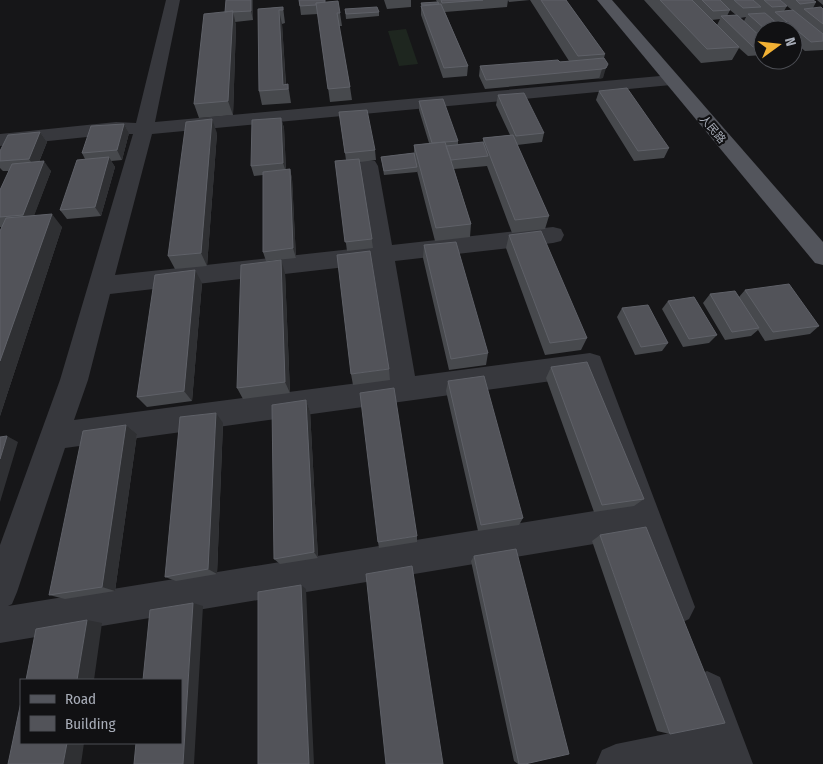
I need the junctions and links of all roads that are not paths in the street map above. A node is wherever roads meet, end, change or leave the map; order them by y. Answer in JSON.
{"nodes":[{"id":1,"x":173,"y":0,"type":"edge"},
{"id":2,"x":604,"y":0,"type":"edge"},
{"id":3,"x":671,"y":80,"type":"junction"},
{"id":4,"x":145,"y":129,"type":"junction"},
{"id":5,"x":0,"y":140,"type":"edge"},
{"id":6,"x":368,"y":166,"type":"edge"},
{"id":7,"x":553,"y":235,"type":"dead end"},
{"id":8,"x":382,"y":254,"type":"junction"},
{"id":9,"x":823,"y":257,"type":"edge"},
{"id":10,"x":100,"y":286,"type":"junction"},
{"id":11,"x":404,"y":389,"type":"junction"},
{"id":12,"x":55,"y":436,"type":"junction"},
{"id":13,"x":646,"y":519,"type":"junction"},
{"id":14,"x":0,"y":592,"type":"edge"},
{"id":15,"x":0,"y":625,"type":"edge"},
{"id":16,"x":729,"y":753,"type":"edge"},
{"id":17,"x":616,"y":764,"type":"edge"}],
"edges":[{"from":1,"to":4,"type":"street"},
{"from":2,"to":3,"type":"main road","name":"人民路"},
{"from":3,"to":4,"type":"street"},
{"from":3,"to":9,"type":"main road","name":"人民路"},
{"from":4,"to":5,"type":"street"},
{"from":4,"to":10,"type":"street"},
{"from":6,"to":8,"type":"street"},
{"from":7,"to":8,"type":"street"},
{"from":8,"to":10,"type":"street"},
{"from":8,"to":11,"type":"street"},
{"from":10,"to":12,"type":"street"},
{"from":11,"to":12,"type":"street"},
{"from":11,"to":13,"type":"street"},
{"from":12,"to":14,"type":"street"},
{"from":13,"to":15,"type":"street"},
{"from":13,"to":16,"type":"street"},
{"from":16,"to":17,"type":"street"}]}
